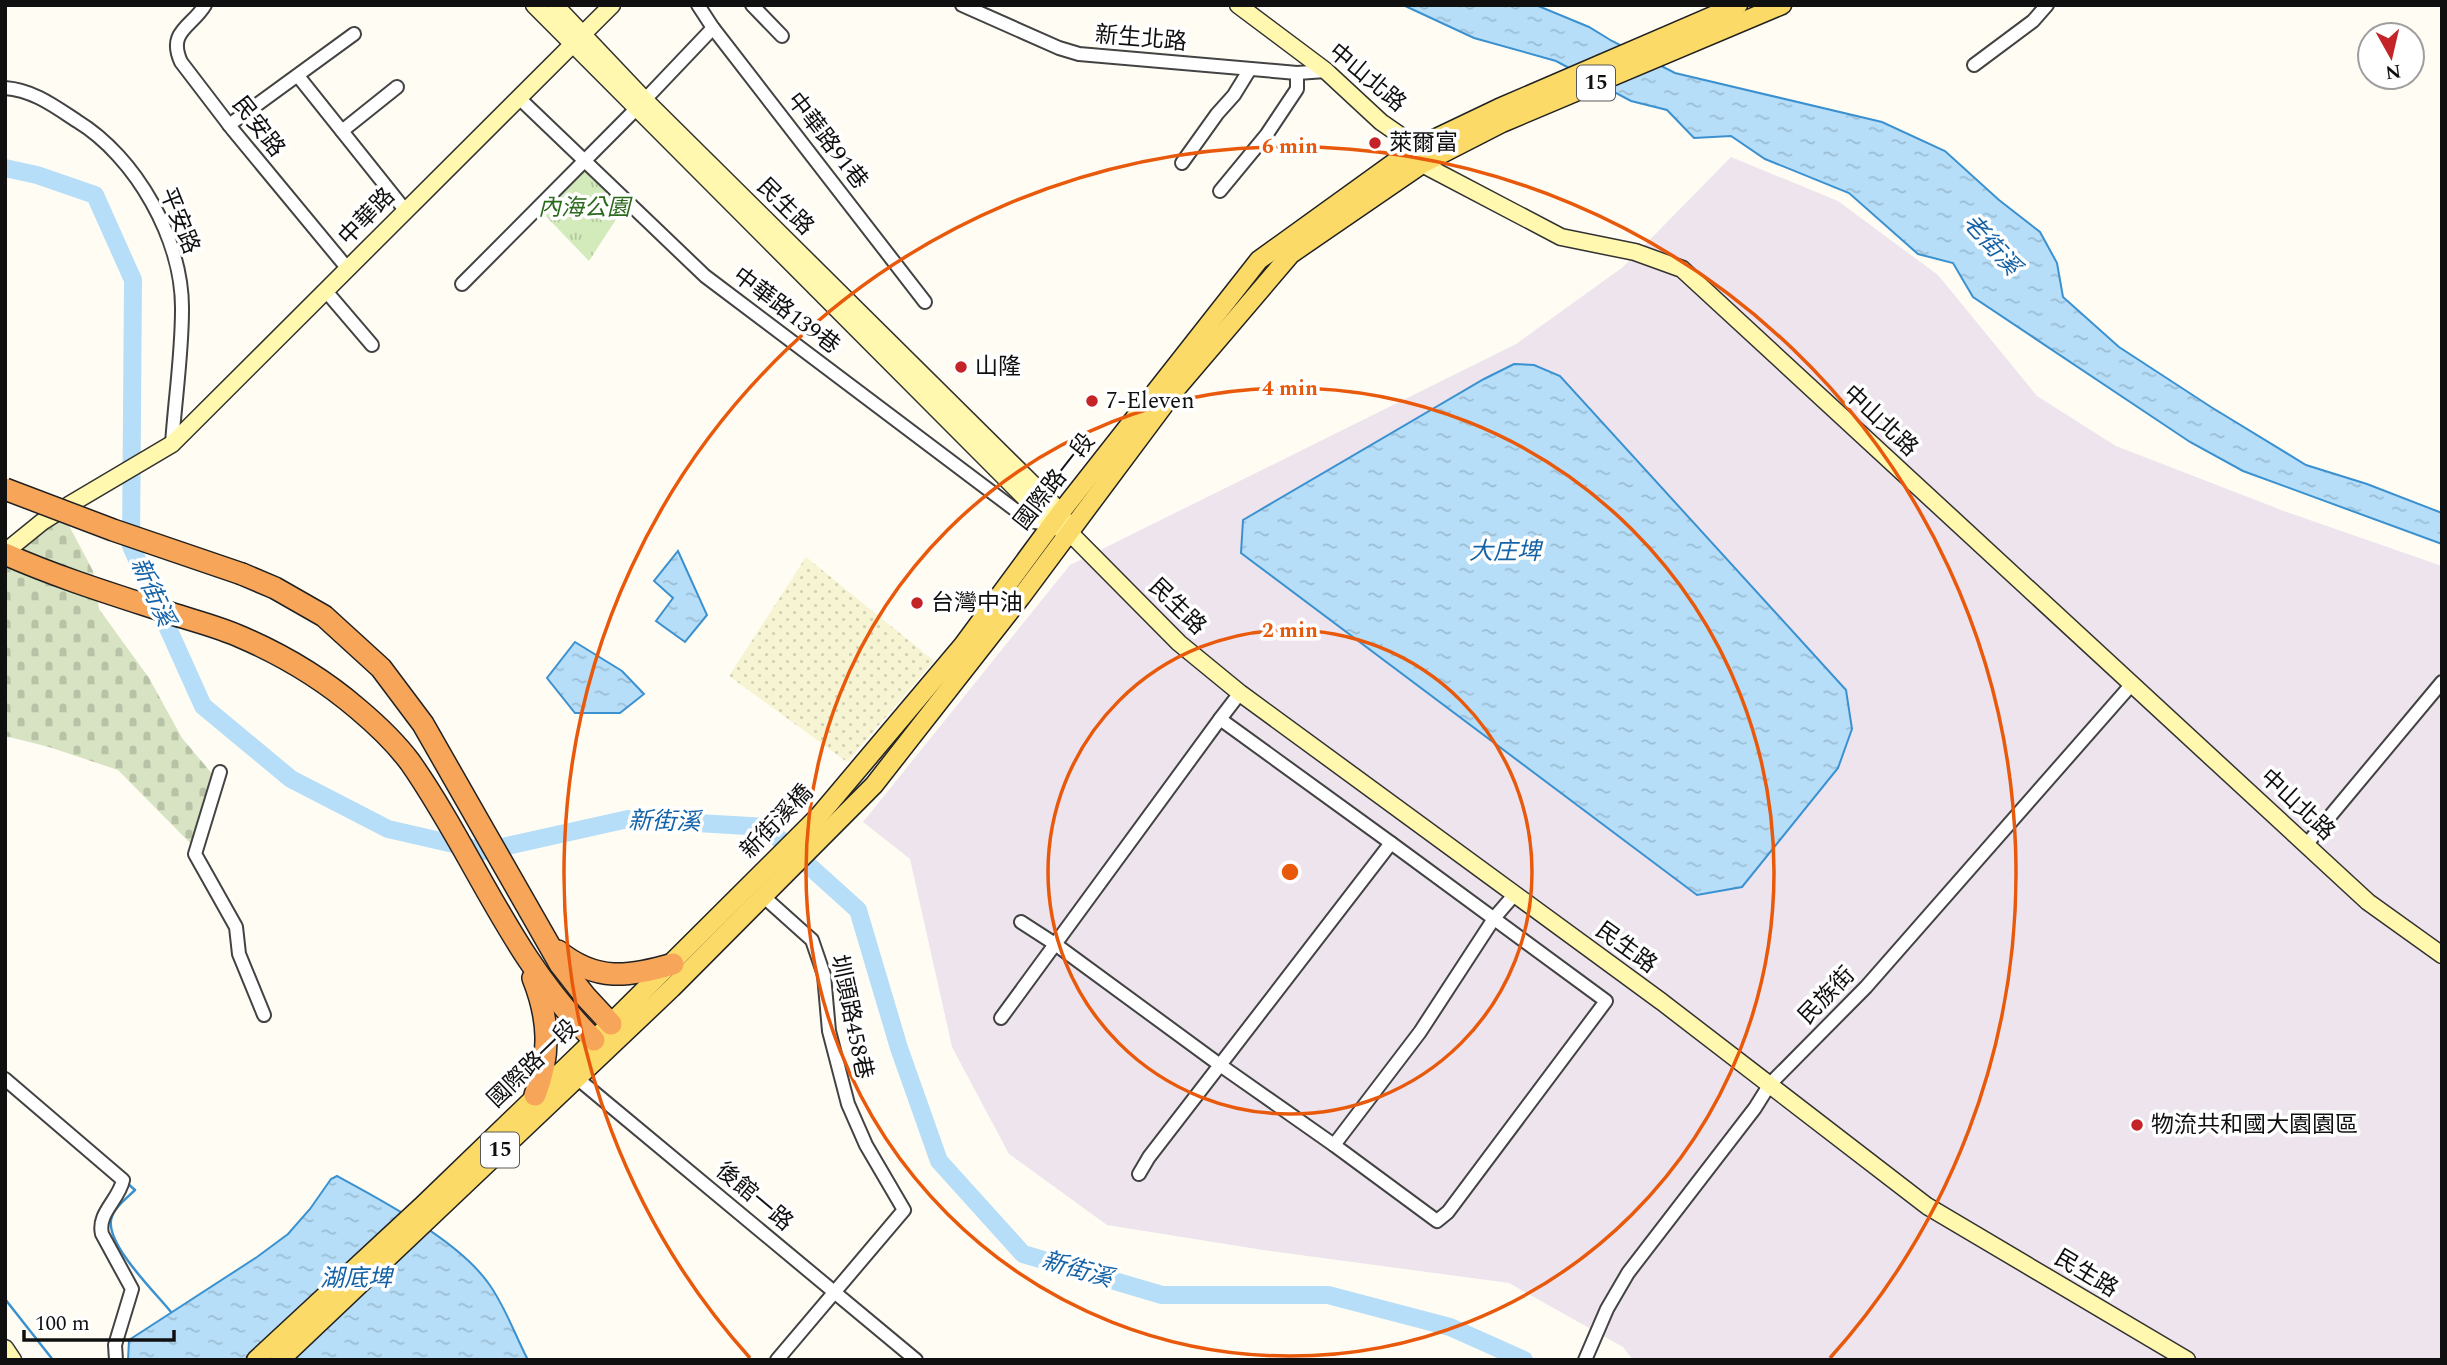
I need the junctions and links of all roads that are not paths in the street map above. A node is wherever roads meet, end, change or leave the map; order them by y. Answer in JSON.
{"nodes":[{"id":1,"x":205,"y":5,"type":"edge"},
{"id":2,"x":534,"y":5,"type":"edge"},
{"id":3,"x":555,"y":5,"type":"edge"},
{"id":4,"x":612,"y":5,"type":"edge"},
{"id":5,"x":698,"y":5,"type":"edge"},
{"id":6,"x":752,"y":5,"type":"edge"},
{"id":7,"x":962,"y":5,"type":"edge"},
{"id":8,"x":1238,"y":5,"type":"edge"},
{"id":9,"x":1738,"y":5,"type":"edge"},
{"id":10,"x":1782,"y":5,"type":"edge"},
{"id":11,"x":2047,"y":5,"type":"edge"},
{"id":12,"x":713,"y":28,"type":"junction"},
{"id":13,"x":354,"y":34,"type":"dead end"},
{"id":14,"x":782,"y":36,"type":"dead end"},
{"id":15,"x":1689,"y":36,"type":"junction"},
{"id":16,"x":578,"y":40,"type":"junction"},
{"id":17,"x":1974,"y":65,"type":"dead end"},
{"id":18,"x":1250,"y":69,"type":"junction"},
{"id":19,"x":1326,"y":71,"type":"junction"},
{"id":20,"x":1297,"y":73,"type":"junction"},
{"id":21,"x":298,"y":76,"type":"junction"},
{"id":22,"x":397,"y":87,"type":"dead end"},
{"id":23,"x":5,"y":88,"type":"edge"},
{"id":24,"x":519,"y":98,"type":"junction"},
{"id":25,"x":640,"y":104,"type":"junction"},
{"id":26,"x":229,"y":125,"type":"junction"},
{"id":27,"x":342,"y":131,"type":"junction"},
{"id":28,"x":1418,"y":156,"type":"junction"},
{"id":29,"x":586,"y":160,"type":"junction"},
{"id":30,"x":1182,"y":163,"type":"dead end"},
{"id":31,"x":1220,"y":191,"type":"dead end"},
{"id":32,"x":405,"y":210,"type":"junction"},
{"id":33,"x":348,"y":269,"type":"junction"},
{"id":34,"x":462,"y":284,"type":"dead end"},
{"id":35,"x":325,"y":290,"type":"junction"},
{"id":36,"x":925,"y":302,"type":"dead end"},
{"id":37,"x":372,"y":345,"type":"dead end"},
{"id":38,"x":172,"y":444,"type":"junction"},
{"id":39,"x":5,"y":489,"type":"edge"},
{"id":40,"x":1056,"y":518,"type":"junction"},
{"id":41,"x":1069,"y":532,"type":"junction"},
{"id":42,"x":5,"y":553,"type":"edge"},
{"id":43,"x":2442,"y":682,"type":"edge"},
{"id":44,"x":2132,"y":684,"type":"junction"},
{"id":45,"x":1240,"y":694,"type":"junction"},
{"id":46,"x":1220,"y":719,"type":"junction"},
{"id":47,"x":220,"y":772,"type":"dead end"},
{"id":48,"x":841,"y":791,"type":"joint"},
{"id":49,"x":852,"y":808,"type":"joint"},
{"id":50,"x":1391,"y":843,"type":"junction"},
{"id":51,"x":2306,"y":845,"type":"junction"},
{"id":52,"x":748,"y":887,"type":"joint"},
{"id":53,"x":1514,"y":895,"type":"junction"},
{"id":54,"x":764,"y":897,"type":"junction"},
{"id":55,"x":1495,"y":917,"type":"junction"},
{"id":56,"x":1021,"y":922,"type":"dead end"},
{"id":57,"x":546,"y":940,"type":"junction"},
{"id":58,"x":1055,"y":944,"type":"junction"},
{"id":59,"x":523,"y":954,"type":"junction"},
{"id":60,"x":2442,"y":955,"type":"edge"},
{"id":61,"x":673,"y":964,"type":"junction"},
{"id":62,"x":264,"y":1015,"type":"dead end"},
{"id":63,"x":1001,"y":1018,"type":"dead end"},
{"id":64,"x":613,"y":1032,"type":"junction"},
{"id":65,"x":594,"y":1040,"type":"junction"},
{"id":66,"x":1220,"y":1065,"type":"junction"},
{"id":67,"x":570,"y":1072,"type":"junction"},
{"id":68,"x":5,"y":1079,"type":"edge"},
{"id":69,"x":1770,"y":1084,"type":"junction"},
{"id":70,"x":535,"y":1095,"type":"junction"},
{"id":71,"x":1334,"y":1145,"type":"junction"},
{"id":72,"x":1139,"y":1174,"type":"dead end"},
{"id":73,"x":836,"y":1292,"type":"junction"},
{"id":74,"x":5,"y":1348,"type":"edge"},
{"id":75,"x":13,"y":1360,"type":"edge"},
{"id":76,"x":116,"y":1360,"type":"edge"},
{"id":77,"x":256,"y":1360,"type":"edge"},
{"id":78,"x":280,"y":1360,"type":"edge"},
{"id":79,"x":777,"y":1360,"type":"edge"},
{"id":80,"x":916,"y":1360,"type":"edge"},
{"id":81,"x":1585,"y":1360,"type":"edge"},
{"id":82,"x":2186,"y":1360,"type":"edge"}],
"edges":[{"from":1,"to":26,"type":"street","name":"民安路"},
{"from":2,"to":16,"type":"street"},
{"from":3,"to":16,"type":"street"},
{"from":4,"to":16,"type":"street","name":"中華路"},
{"from":5,"to":12,"type":"street","name":"中華路91巷"},
{"from":6,"to":14,"type":"street"},
{"from":7,"to":18,"type":"street","name":"新生北路"},
{"from":8,"to":19,"type":"street","name":"中山北路"},
{"from":9,"to":15,"type":"main road","number":"15"},
{"from":10,"to":15,"type":"main road","number":"15"},
{"from":11,"to":17,"type":"street"},
{"from":12,"to":25,"type":"street"},
{"from":12,"to":36,"type":"street","name":"中華路91巷"},
{"from":13,"to":21,"type":"street"},
{"from":15,"to":28,"type":"main road","name":"國際路一段","number":"15"},
{"from":16,"to":24,"type":"street","name":"中華路"},
{"from":16,"to":25,"type":"street","name":"民生路"},
{"from":18,"to":20,"type":"street","name":"新生北路"},
{"from":18,"to":30,"type":"street"},
{"from":19,"to":20,"type":"street","name":"新生北路"},
{"from":19,"to":28,"type":"street","name":"中山北路"},
{"from":20,"to":31,"type":"street"},
{"from":21,"to":26,"type":"street"},
{"from":21,"to":27,"type":"street"},
{"from":22,"to":27,"type":"street"},
{"from":23,"to":38,"type":"street","name":"平安路"},
{"from":24,"to":29,"type":"street","name":"中華路139巷"},
{"from":24,"to":32,"type":"street","name":"中華路"},
{"from":25,"to":29,"type":"street"},
{"from":25,"to":40,"type":"street","name":"民生路"},
{"from":26,"to":33,"type":"street","name":"民安路"},
{"from":27,"to":32,"type":"street"},
{"from":28,"to":40,"type":"main road","name":"國際路一段","number":"15"},
{"from":28,"to":41,"type":"main road","name":"國際路一段","number":"15"},
{"from":28,"to":44,"type":"street","name":"中山北路"},
{"from":29,"to":34,"type":"street"},
{"from":29,"to":40,"type":"street","name":"中華路139巷"},
{"from":32,"to":33,"type":"street","name":"中華路"},
{"from":33,"to":35,"type":"street","name":"中華路"},
{"from":35,"to":37,"type":"street"},
{"from":35,"to":38,"type":"street","name":"中華路"},
{"from":38,"to":42,"type":"street","name":"中華路"},
{"from":39,"to":57,"type":"highway","bridge":true},
{"from":40,"to":41,"type":"street","name":"民生路"},
{"from":40,"to":48,"type":"main road","name":"國際路一段","number":"15"},
{"from":41,"to":45,"type":"street","name":"民生路"},
{"from":41,"to":49,"type":"main road","name":"國際路一段","number":"15"},
{"from":42,"to":59,"type":"highway"},
{"from":43,"to":51,"type":"street"},
{"from":44,"to":51,"type":"street","name":"中山北路"},
{"from":44,"to":69,"type":"street","name":"民族街"},
{"from":45,"to":46,"type":"street"},
{"from":45,"to":53,"type":"street","name":"民生路"},
{"from":46,"to":50,"type":"street"},
{"from":46,"to":58,"type":"street"},
{"from":47,"to":62,"type":"street"},
{"from":48,"to":52,"type":"main road","name":"新街溪橋","number":"15"},
{"from":49,"to":54,"type":"main road","name":"新街溪橋","number":"15"},
{"from":50,"to":55,"type":"street"},
{"from":50,"to":66,"type":"street"},
{"from":51,"to":60,"type":"street","name":"中山北路"},
{"from":52,"to":61,"type":"main road","name":"國際路一段","number":"15"},
{"from":53,"to":55,"type":"street"},
{"from":53,"to":69,"type":"street","name":"民生路"},
{"from":54,"to":64,"type":"main road","name":"國際路一段","number":"15"},
{"from":54,"to":73,"type":"street","name":"圳頭路458巷"},
{"from":55,"to":71,"type":"street"},
{"from":55,"to":71,"type":"street"},
{"from":56,"to":58,"type":"street"},
{"from":57,"to":61,"type":"highway"},
{"from":57,"to":64,"type":"highway"},
{"from":58,"to":63,"type":"street"},
{"from":58,"to":66,"type":"street"},
{"from":59,"to":65,"type":"highway"},
{"from":59,"to":70,"type":"highway"},
{"from":61,"to":64,"type":"main road","name":"國際路一段","number":"15"},
{"from":64,"to":65,"type":"main road"},
{"from":64,"to":67,"type":"main road","name":"國際路一段","number":"15"},
{"from":65,"to":67,"type":"main road","name":"國際路一段","number":"15"},
{"from":66,"to":71,"type":"street"},
{"from":66,"to":72,"type":"street"},
{"from":67,"to":70,"type":"main road","name":"國際路一段","number":"15"},
{"from":67,"to":73,"type":"street","name":"後館一路"},
{"from":67,"to":78,"type":"main road","name":"國際路一段","number":"15"},
{"from":68,"to":76,"type":"street"},
{"from":69,"to":81,"type":"street","name":"民族街"},
{"from":69,"to":82,"type":"street","name":"民生路"},
{"from":70,"to":77,"type":"main road","name":"國際路一段","number":"15"},
{"from":73,"to":79,"type":"street","name":"圳頭路458巷"},
{"from":73,"to":80,"type":"street","name":"後館一路"},
{"from":74,"to":75,"type":"street"}]}
